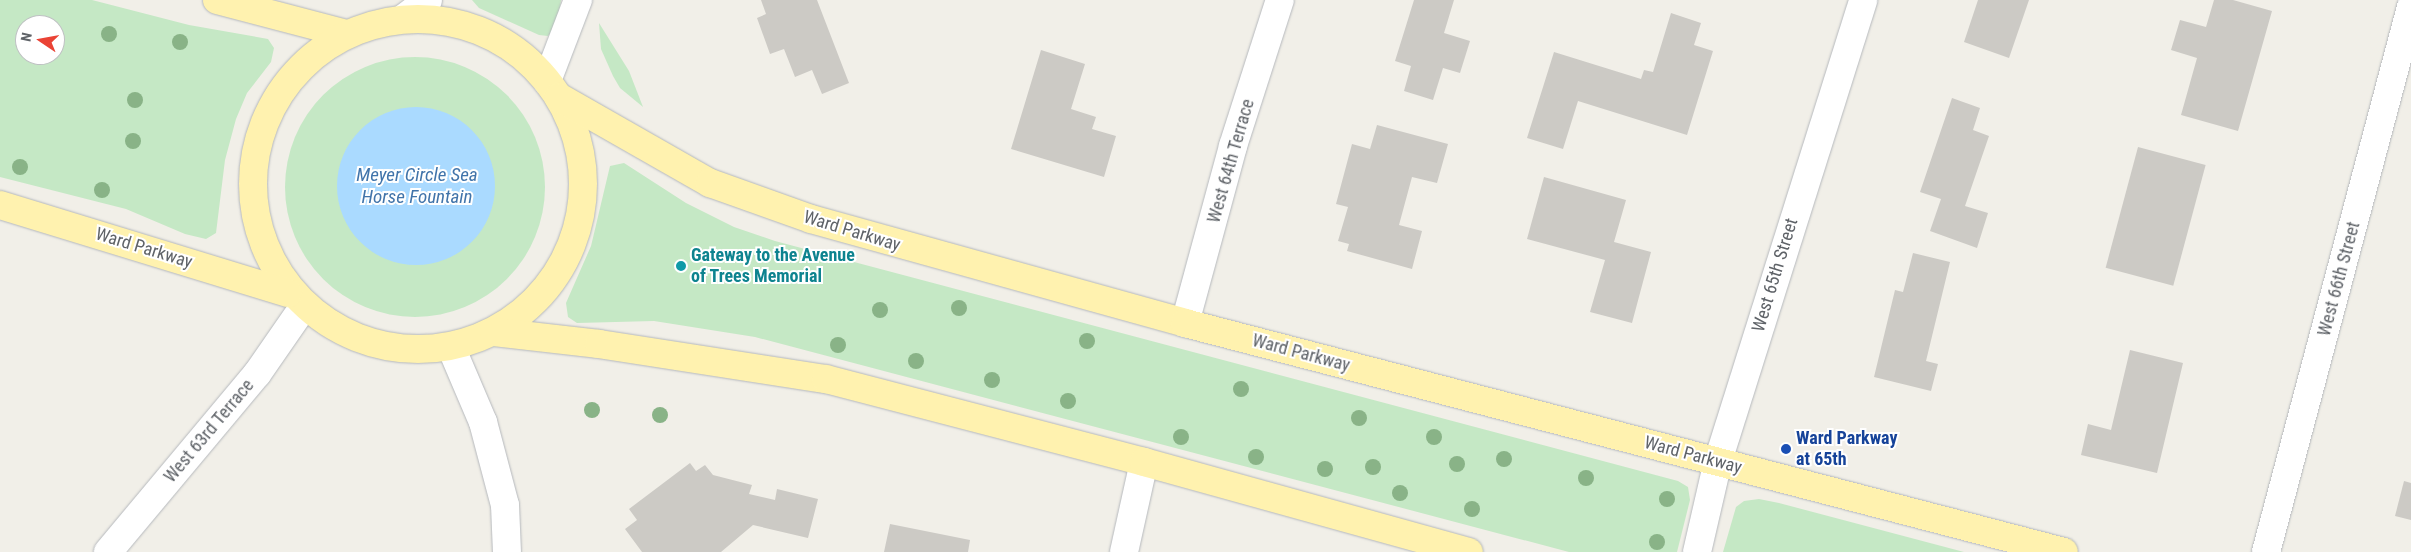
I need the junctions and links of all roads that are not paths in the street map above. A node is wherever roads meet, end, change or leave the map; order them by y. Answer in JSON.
{"nodes":[{"id":1,"x":217,"y":0,"type":"edge"},
{"id":2,"x":428,"y":0,"type":"edge"},
{"id":3,"x":578,"y":0,"type":"edge"},
{"id":4,"x":1280,"y":0,"type":"edge"},
{"id":5,"x":1862,"y":0,"type":"edge"},
{"id":6,"x":2411,"y":7,"type":"edge"},
{"id":7,"x":404,"y":18,"type":"junction"},
{"id":8,"x":347,"y":34,"type":"junction"},
{"id":9,"x":553,"y":89,"type":"junction"},
{"id":10,"x":0,"y":205,"type":"edge"},
{"id":11,"x":296,"y":299,"type":"junction"},
{"id":12,"x":1185,"y":323,"type":"junction"},
{"id":13,"x":494,"y":332,"type":"junction"},
{"id":14,"x":451,"y":347,"type":"junction"},
{"id":15,"x":1718,"y":461,"type":"junction"},
{"id":16,"x":1144,"y":462,"type":"junction"},
{"id":17,"x":108,"y":552,"type":"edge"},
{"id":18,"x":507,"y":552,"type":"edge"},
{"id":19,"x":1124,"y":552,"type":"edge"},
{"id":20,"x":1469,"y":552,"type":"edge"},
{"id":21,"x":1696,"y":552,"type":"edge"},
{"id":22,"x":2064,"y":552,"type":"edge"},
{"id":23,"x":2266,"y":552,"type":"edge"}],
"edges":[{"from":1,"to":8,"type":"main road"},
{"from":2,"to":7,"type":"street"},
{"from":3,"to":9,"type":"street"},
{"from":4,"to":12,"type":"street","name":"West 64th Terrace"},
{"from":5,"to":15,"type":"street","name":"West 65th Street"},
{"from":6,"to":23,"type":"street","name":"West 66th Street"},
{"from":7,"to":8,"type":"main road"},
{"from":7,"to":9,"type":"main road"},
{"from":8,"to":11,"type":"main road"},
{"from":9,"to":12,"type":"main road","name":"Ward Parkway"},
{"from":9,"to":13,"type":"main road"},
{"from":10,"to":11,"type":"main road","name":"Ward Parkway"},
{"from":11,"to":14,"type":"main road"},
{"from":11,"to":17,"type":"street","name":"West 63rd Terrace"},
{"from":12,"to":15,"type":"main road","name":"Ward Parkway"},
{"from":13,"to":14,"type":"main road"},
{"from":13,"to":16,"type":"main road"},
{"from":14,"to":18,"type":"street"},
{"from":15,"to":21,"type":"street","name":"West 65th Street"},
{"from":15,"to":22,"type":"main road","name":"Ward Parkway"},
{"from":16,"to":19,"type":"street"},
{"from":16,"to":20,"type":"main road"}]}
